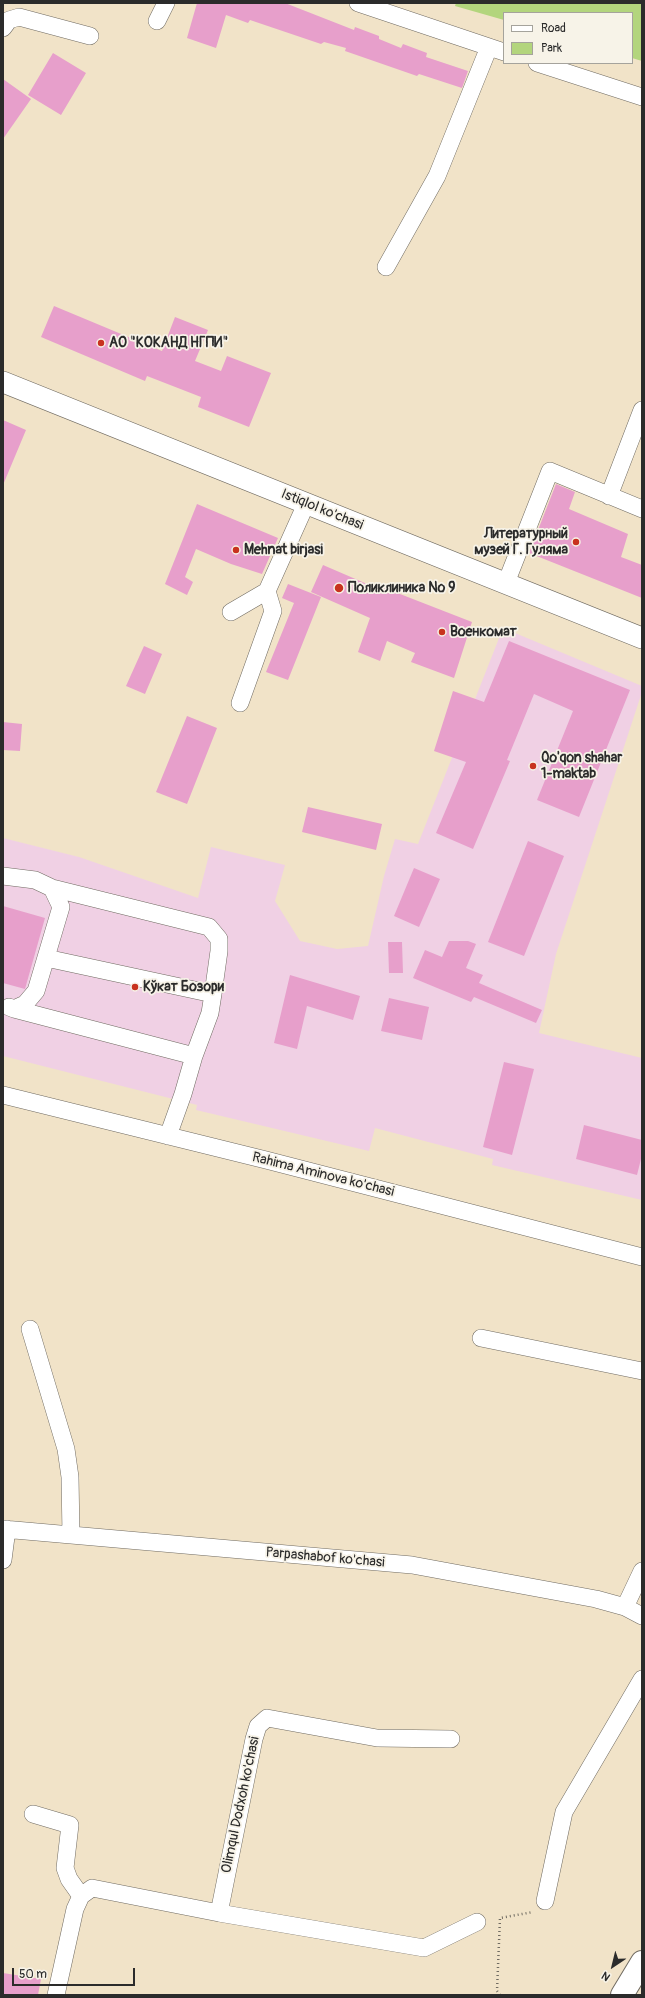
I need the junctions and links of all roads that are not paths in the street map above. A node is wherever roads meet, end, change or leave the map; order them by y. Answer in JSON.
{"nodes":[{"id":1,"x":166,"y":3,"type":"edge"},
{"id":2,"x":358,"y":3,"type":"edge"},
{"id":3,"x":157,"y":21,"type":"dead end"},
{"id":4,"x":3,"y":28,"type":"edge"},
{"id":5,"x":90,"y":36,"type":"dead end"},
{"id":6,"x":497,"y":50,"type":"edge"},
{"id":7,"x":540,"y":64,"type":"edge"},
{"id":8,"x":642,"y":97,"type":"edge"},
{"id":9,"x":386,"y":266,"type":"dead end"},
{"id":10,"x":3,"y":382,"type":"edge"},
{"id":11,"x":642,"y":410,"type":"edge"},
{"id":12,"x":609,"y":496,"type":"junction"},
{"id":13,"x":306,"y":504,"type":"junction"},
{"id":14,"x":642,"y":509,"type":"edge"},
{"id":15,"x":506,"y":583,"type":"junction"},
{"id":16,"x":267,"y":591,"type":"junction"},
{"id":17,"x":231,"y":612,"type":"dead end"},
{"id":18,"x":642,"y":638,"type":"edge"},
{"id":19,"x":240,"y":703,"type":"dead end"},
{"id":20,"x":3,"y":876,"type":"edge"},
{"id":21,"x":52,"y":888,"type":"junction"},
{"id":22,"x":46,"y":958,"type":"junction"},
{"id":23,"x":213,"y":994,"type":"junction"},
{"id":24,"x":9,"y":1007,"type":"edge"},
{"id":25,"x":194,"y":1056,"type":"junction"},
{"id":26,"x":3,"y":1095,"type":"edge"},
{"id":27,"x":168,"y":1136,"type":"junction"},
{"id":28,"x":642,"y":1257,"type":"edge"},
{"id":29,"x":30,"y":1329,"type":"dead end"},
{"id":30,"x":481,"y":1338,"type":"dead end"},
{"id":31,"x":642,"y":1371,"type":"edge"},
{"id":32,"x":5,"y":1529,"type":"edge"},
{"id":33,"x":71,"y":1535,"type":"junction"},
{"id":34,"x":3,"y":1560,"type":"edge"},
{"id":35,"x":642,"y":1571,"type":"edge"},
{"id":36,"x":625,"y":1607,"type":"junction"},
{"id":37,"x":642,"y":1616,"type":"edge"},
{"id":38,"x":642,"y":1679,"type":"edge"},
{"id":39,"x":451,"y":1739,"type":"dead end"},
{"id":40,"x":32,"y":1814,"type":"dead end"},
{"id":41,"x":81,"y":1896,"type":"junction"},
{"id":42,"x":546,"y":1901,"type":"road end"},
{"id":43,"x":219,"y":1913,"type":"junction"},
{"id":44,"x":477,"y":1922,"type":"dead end"},
{"id":45,"x":642,"y":1962,"type":"edge"},
{"id":46,"x":56,"y":1995,"type":"edge"},
{"id":47,"x":622,"y":1995,"type":"edge"}],
"edges":[{"from":1,"to":3,"type":"street"},
{"from":2,"to":6,"type":"street"},
{"from":4,"to":5,"type":"street"},
{"from":6,"to":9,"type":"street"},
{"from":7,"to":8,"type":"street"},
{"from":10,"to":13,"type":"main road","name":"Istiqlol ko'chasi"},
{"from":11,"to":12,"type":"street"},
{"from":12,"to":14,"type":"street"},
{"from":12,"to":15,"type":"street"},
{"from":13,"to":15,"type":"main road","name":"Istiqlol ko'chasi"},
{"from":13,"to":16,"type":"street"},
{"from":15,"to":18,"type":"main road","name":"Istiqlol ko'chasi"},
{"from":16,"to":17,"type":"street"},
{"from":16,"to":19,"type":"street"},
{"from":20,"to":21,"type":"street"},
{"from":21,"to":22,"type":"street"},
{"from":21,"to":23,"type":"street"},
{"from":22,"to":23,"type":"street"},
{"from":22,"to":24,"type":"street"},
{"from":23,"to":25,"type":"street"},
{"from":24,"to":25,"type":"street"},
{"from":25,"to":27,"type":"street"},
{"from":26,"to":27,"type":"street","name":"Rahima Aminova ko'chasi"},
{"from":27,"to":28,"type":"street","name":"Rahima Aminova ko'chasi"},
{"from":29,"to":33,"type":"street"},
{"from":30,"to":31,"type":"street"},
{"from":32,"to":33,"type":"street","name":"Parpashabof ko'chasi"},
{"from":32,"to":34,"type":"street"},
{"from":33,"to":36,"type":"street","name":"Parpashabof ko'chasi"},
{"from":35,"to":36,"type":"street"},
{"from":36,"to":37,"type":"street","name":"Parpashabof ko'chasi"},
{"from":38,"to":42,"type":"street"},
{"from":39,"to":43,"type":"street","name":"Olimqul Dodxoh ko'chasi"},
{"from":40,"to":41,"type":"street"},
{"from":41,"to":43,"type":"street"},
{"from":41,"to":46,"type":"street"},
{"from":43,"to":44,"type":"street"},
{"from":45,"to":47,"type":"highway"}]}
